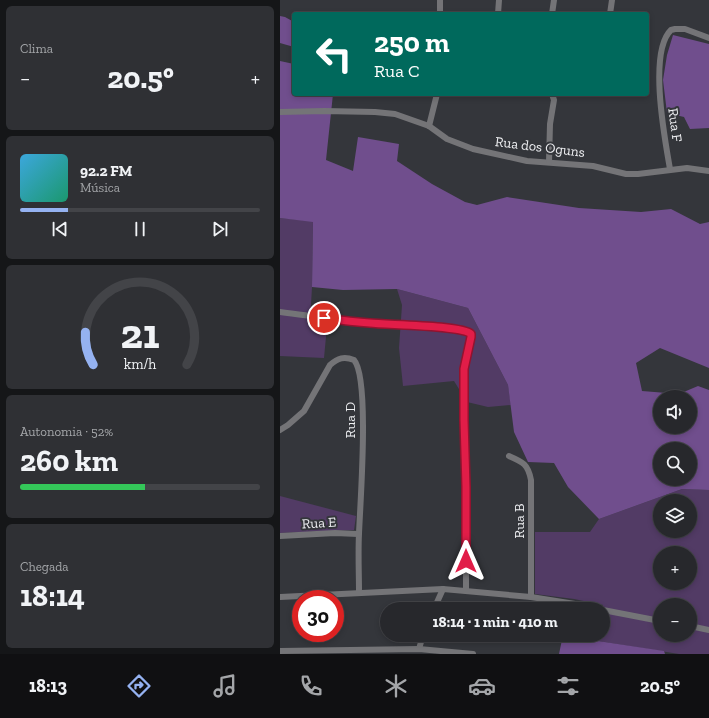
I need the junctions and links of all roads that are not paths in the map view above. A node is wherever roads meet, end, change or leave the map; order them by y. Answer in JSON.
{"nodes":[{"id":1,"x":440,"y":0,"type":"edge"},
{"id":2,"x":499,"y":0,"type":"edge"},
{"id":3,"x":554,"y":0,"type":"edge"},
{"id":4,"x":612,"y":0,"type":"edge"},
{"id":5,"x":440,"y":12,"type":"edge"},
{"id":6,"x":498,"y":12,"type":"edge"},
{"id":7,"x":552,"y":12,"type":"edge"},
{"id":8,"x":610,"y":12,"type":"edge"},
{"id":9,"x":709,"y":38,"type":"edge"},
{"id":10,"x":436,"y":96,"type":"edge"},
{"id":11,"x":553,"y":96,"type":"edge"},
{"id":12,"x":280,"y":112,"type":"edge"},
{"id":13,"x":429,"y":126,"type":"junction"},
{"id":14,"x":549,"y":162,"type":"junction"},
{"id":15,"x":670,"y":169,"type":"junction"},
{"id":16,"x":709,"y":171,"type":"edge"},
{"id":17,"x":280,"y":312,"type":"edge"},
{"id":18,"x":280,"y":430,"type":"edge"},
{"id":19,"x":509,"y":456,"type":"dead end"},
{"id":20,"x":358,"y":534,"type":"junction"},
{"id":21,"x":280,"y":536,"type":"edge"},
{"id":22,"x":442,"y":589,"type":"junction"},
{"id":23,"x":466,"y":590,"type":"junction"},
{"id":24,"x":359,"y":592,"type":"junction"},
{"id":25,"x":280,"y":597,"type":"edge"},
{"id":26,"x":531,"y":597,"type":"junction"},
{"id":27,"x":437,"y":602,"type":"edge"},
{"id":28,"x":562,"y":602,"type":"edge"},
{"id":29,"x":610,"y":611,"type":"edge"},
{"id":30,"x":653,"y":621,"type":"edge"},
{"id":31,"x":697,"y":627,"type":"edge"},
{"id":32,"x":709,"y":630,"type":"edge"},
{"id":33,"x":421,"y":642,"type":"edge"},
{"id":34,"x":419,"y":649,"type":"junction"},
{"id":35,"x":280,"y":651,"type":"edge"},
{"id":36,"x":473,"y":654,"type":"edge"}],
"edges":[{"from":1,"to":5,"type":"street"},
{"from":2,"to":6,"type":"street"},
{"from":3,"to":7,"type":"street"},
{"from":4,"to":8,"type":"street"},
{"from":9,"to":15,"type":"street","name":"Rua F"},
{"from":10,"to":13,"type":"street"},
{"from":11,"to":14,"type":"street"},
{"from":12,"to":13,"type":"street","name":"Rua dos Oguns"},
{"from":13,"to":14,"type":"street","name":"Rua dos Oguns"},
{"from":14,"to":15,"type":"street","name":"Rua dos Oguns"},
{"from":15,"to":16,"type":"street","name":"Rua dos Oguns"},
{"from":17,"to":23,"type":"street"},
{"from":18,"to":20,"type":"street","name":"Rua D"},
{"from":19,"to":26,"type":"street","name":"Rua B"},
{"from":20,"to":21,"type":"street","name":"Rua E"},
{"from":20,"to":24,"type":"street","name":"Rua D"},
{"from":22,"to":23,"type":"street"},
{"from":22,"to":24,"type":"street"},
{"from":22,"to":27,"type":"street"},
{"from":23,"to":26,"type":"street"},
{"from":24,"to":25,"type":"street"},
{"from":26,"to":28,"type":"street"},
{"from":29,"to":30,"type":"street"},
{"from":31,"to":32,"type":"street"},
{"from":33,"to":34,"type":"street"},
{"from":34,"to":35,"type":"street"},
{"from":34,"to":36,"type":"street"}]}
